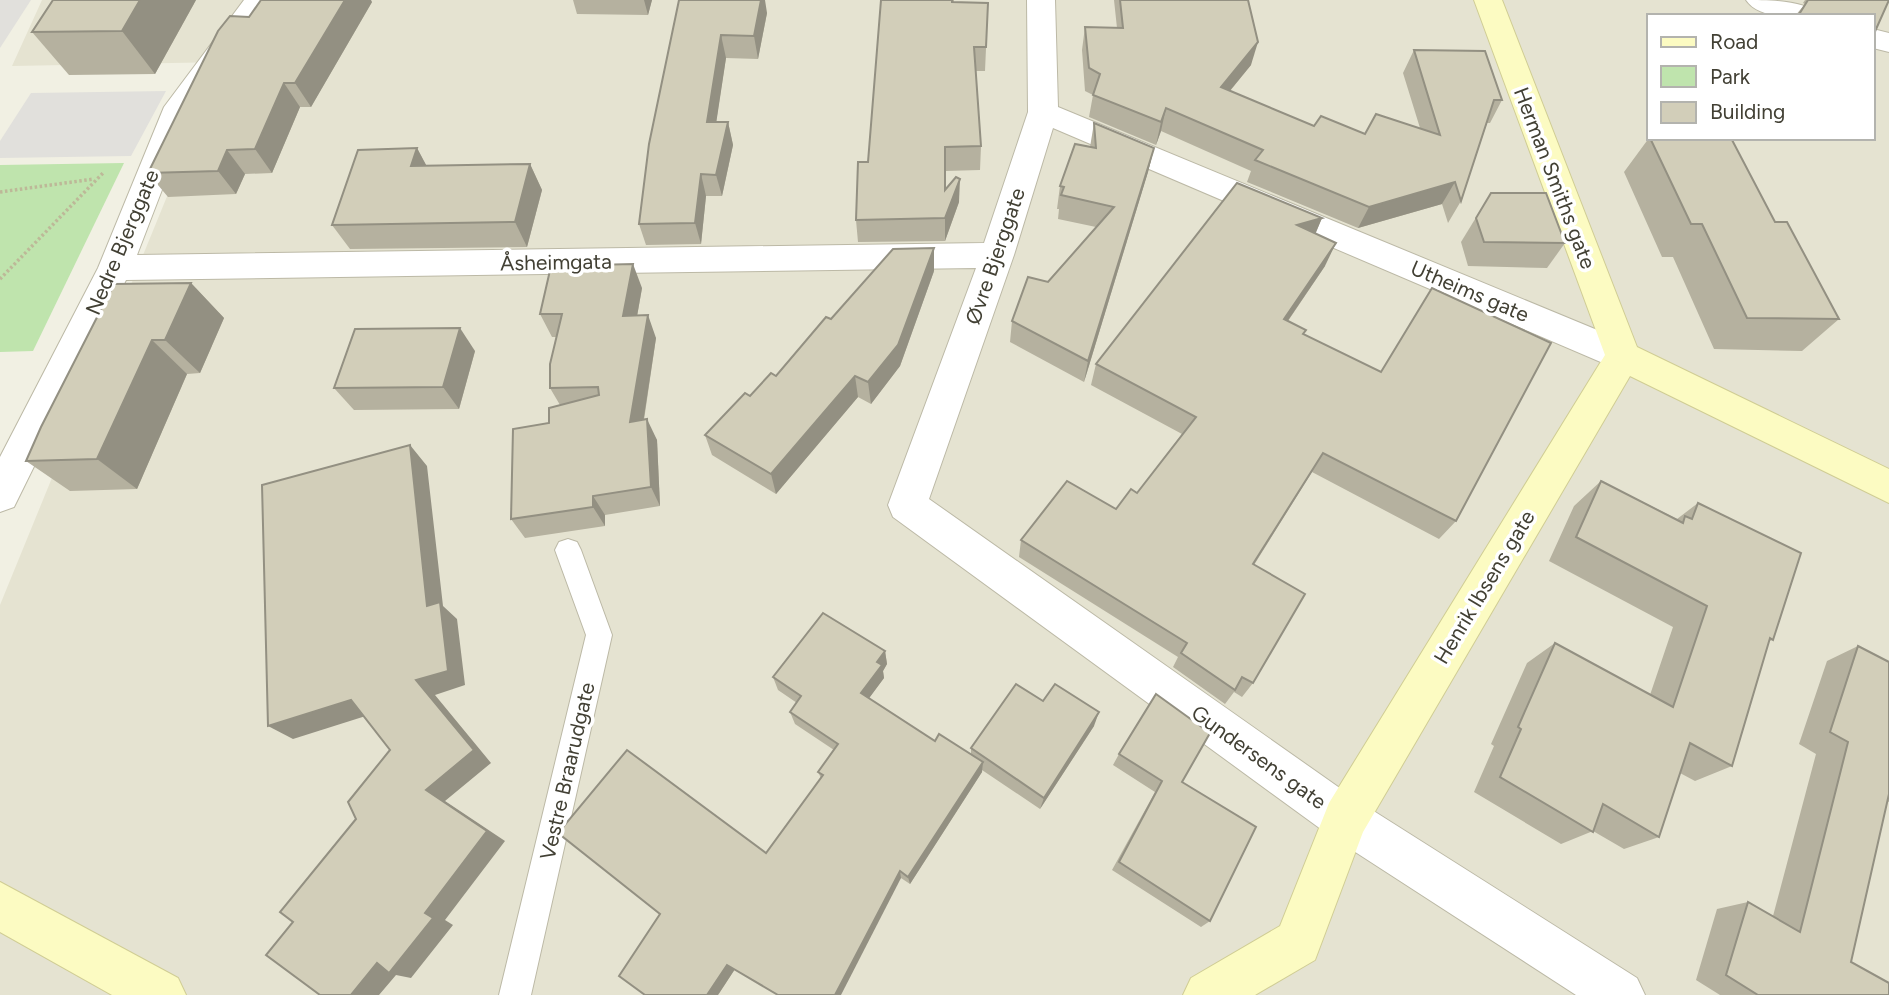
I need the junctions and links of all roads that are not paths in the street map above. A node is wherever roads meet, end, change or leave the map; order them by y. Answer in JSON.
{"nodes":[{"id":1,"x":258,"y":0,"type":"edge"},
{"id":2,"x":1041,"y":0,"type":"edge"},
{"id":3,"x":1488,"y":0,"type":"edge"},
{"id":4,"x":1760,"y":0,"type":"edge"},
{"id":5,"x":1801,"y":14,"type":"edge"},
{"id":6,"x":1043,"y":112,"type":"junction"},
{"id":7,"x":997,"y":255,"type":"junction"},
{"id":8,"x":115,"y":268,"type":"junction"},
{"id":9,"x":1623,"y":356,"type":"junction"},
{"id":10,"x":1889,"y":487,"type":"edge"},
{"id":11,"x":0,"y":495,"type":"edge"},
{"id":12,"x":907,"y":505,"type":"joint"},
{"id":13,"x":568,"y":550,"type":"dead end"},
{"id":14,"x":1345,"y":819,"type":"junction"},
{"id":15,"x":0,"y":906,"type":"edge"},
{"id":16,"x":161,"y":995,"type":"edge"},
{"id":17,"x":516,"y":995,"type":"edge"},
{"id":18,"x":1208,"y":995,"type":"edge"},
{"id":19,"x":1620,"y":995,"type":"edge"}],
"edges":[{"from":1,"to":8,"type":"street","name":"Nedre Bjerggate"},
{"from":2,"to":6,"type":"street","name":"Øvre Bjerggate"},
{"from":3,"to":9,"type":"street","name":"Herman Smiths gate"},
{"from":4,"to":5,"type":"street"},
{"from":6,"to":7,"type":"street","name":"Øvre Bjerggate"},
{"from":6,"to":9,"type":"street","name":"Utheims gate"},
{"from":7,"to":8,"type":"street","name":"Åsheimgata"},
{"from":7,"to":12,"type":"street","name":"Øvre Bjerggate"},
{"from":8,"to":11,"type":"street","name":"Nedre Bjerggate"},
{"from":9,"to":10,"type":"street","name":"Utheims gate"},
{"from":9,"to":14,"type":"street","name":"Henrik Ibsens gate"},
{"from":12,"to":14,"type":"street","name":"Gundersens gate"},
{"from":13,"to":17,"type":"lane","name":"Vestre Braarudgate"},
{"from":14,"to":18,"type":"street","name":"Henrik Ibsens gate"},
{"from":14,"to":19,"type":"street","name":"Gundersens gate"},
{"from":15,"to":16,"type":"street"}]}
